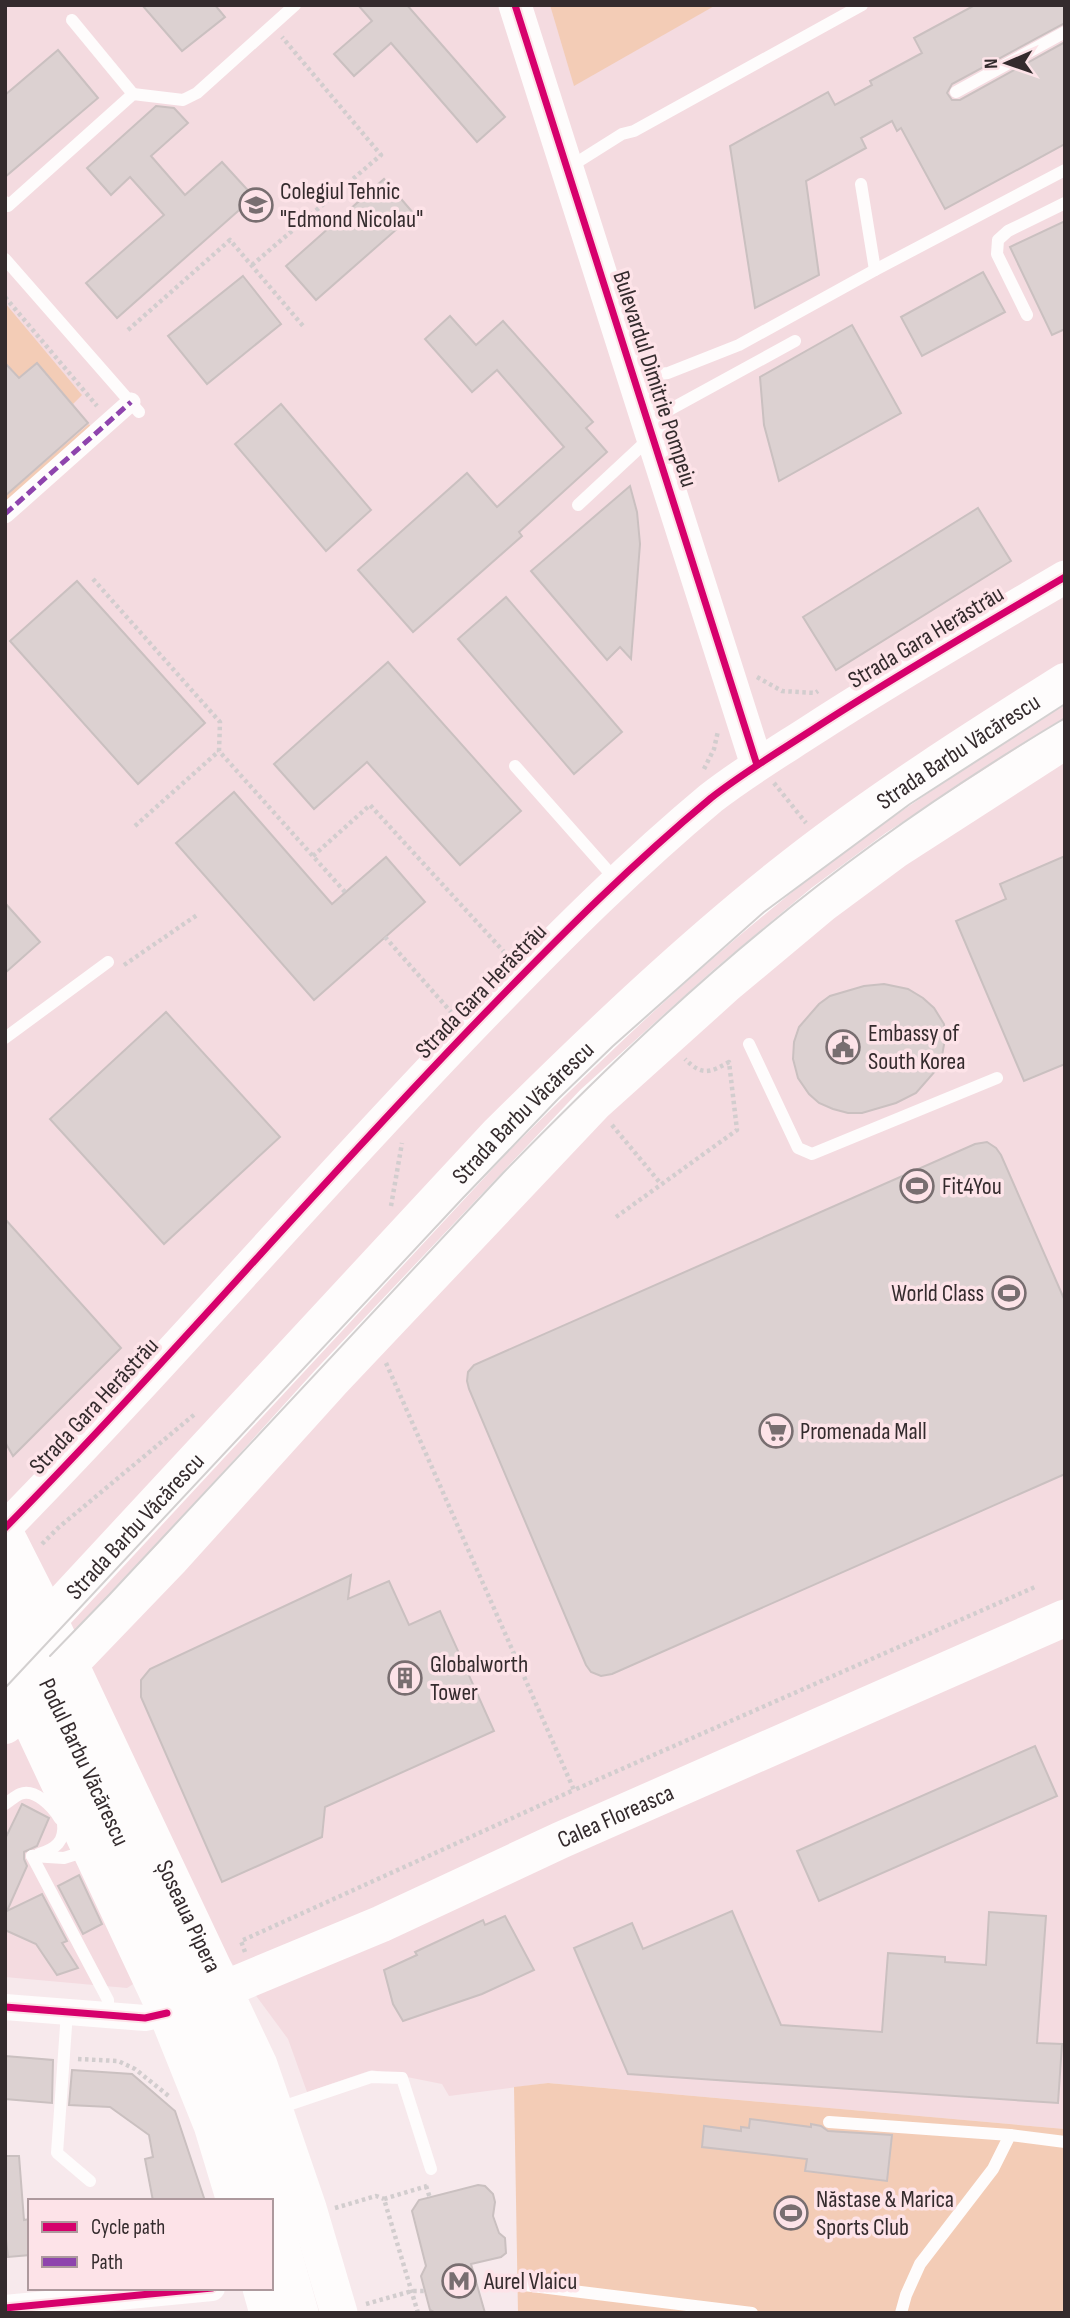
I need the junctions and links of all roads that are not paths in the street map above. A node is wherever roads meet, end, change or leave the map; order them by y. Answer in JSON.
{"nodes":[{"id":1,"x":295,"y":5,"type":"edge"},
{"id":2,"x":515,"y":5,"type":"edge"},
{"id":3,"x":862,"y":5,"type":"edge"},
{"id":4,"x":72,"y":20,"type":"dead end"},
{"id":5,"x":1064,"y":34,"type":"edge"},
{"id":6,"x":956,"y":92,"type":"dead end"},
{"id":7,"x":133,"y":94,"type":"junction"},
{"id":8,"x":568,"y":169,"type":"junction"},
{"id":9,"x":1065,"y":170,"type":"edge"},
{"id":10,"x":861,"y":184,"type":"dead end"},
{"id":11,"x":5,"y":202,"type":"edge"},
{"id":12,"x":1065,"y":203,"type":"edge"},
{"id":13,"x":5,"y":259,"type":"edge"},
{"id":14,"x":875,"y":270,"type":"junction"},
{"id":15,"x":1027,"y":315,"type":"dead end"},
{"id":16,"x":795,"y":341,"type":"dead end"},
{"id":17,"x":634,"y":377,"type":"junction"},
{"id":18,"x":135,"y":407,"type":"joint"},
{"id":19,"x":651,"y":428,"type":"junction"},
{"id":20,"x":578,"y":505,"type":"dead end"},
{"id":21,"x":5,"y":514,"type":"edge"},
{"id":22,"x":1065,"y":577,"type":"edge"},
{"id":23,"x":1065,"y":682,"type":"edge"},
{"id":24,"x":1065,"y":740,"type":"edge"},
{"id":25,"x":757,"y":765,"type":"junction"},
{"id":26,"x":515,"y":766,"type":"dead end"},
{"id":27,"x":885,"y":826,"type":"junction"},
{"id":28,"x":617,"y":880,"type":"junction"},
{"id":29,"x":108,"y":962,"type":"road end"},
{"id":30,"x":5,"y":1038,"type":"edge"},
{"id":31,"x":749,"y":1044,"type":"dead end"},
{"id":32,"x":996,"y":1078,"type":"dead end"},
{"id":33,"x":5,"y":1528,"type":"edge"},
{"id":34,"x":5,"y":1533,"type":"edge"},
{"id":35,"x":5,"y":1596,"type":"edge"},
{"id":36,"x":1065,"y":1618,"type":"edge"},
{"id":37,"x":49,"y":1620,"type":"junction"},
{"id":38,"x":69,"y":1664,"type":"junction"},
{"id":39,"x":5,"y":1666,"type":"edge"},
{"id":40,"x":15,"y":1716,"type":"edge"},
{"id":41,"x":5,"y":1804,"type":"edge"},
{"id":42,"x":78,"y":1832,"type":"junction"},
{"id":43,"x":32,"y":1856,"type":"junction"},
{"id":44,"x":239,"y":1982,"type":"junction"},
{"id":45,"x":5,"y":2007,"type":"edge"},
{"id":46,"x":67,"y":2012,"type":"junction"},
{"id":47,"x":167,"y":2013,"type":"junction"},
{"id":48,"x":108,"y":2016,"type":"junction"},
{"id":49,"x":261,"y":2100,"type":"junction"},
{"id":50,"x":829,"y":2122,"type":"dead end"},
{"id":51,"x":1010,"y":2135,"type":"junction"},
{"id":52,"x":1065,"y":2142,"type":"edge"},
{"id":53,"x":431,"y":2169,"type":"road end"},
{"id":54,"x":90,"y":2181,"type":"dead end"},
{"id":55,"x":234,"y":2199,"type":"edge"},
{"id":56,"x":267,"y":2199,"type":"edge"},
{"id":57,"x":273,"y":2217,"type":"edge"},
{"id":58,"x":524,"y":2285,"type":"dead end"},
{"id":59,"x":201,"y":2290,"type":"edge"},
{"id":60,"x":262,"y":2290,"type":"edge"},
{"id":61,"x":118,"y":2305,"type":"edge"},
{"id":62,"x":5,"y":2308,"type":"edge"},
{"id":63,"x":351,"y":2309,"type":"edge"},
{"id":64,"x":268,"y":2313,"type":"edge"},
{"id":65,"x":300,"y":2313,"type":"edge"},
{"id":66,"x":310,"y":2313,"type":"edge"},
{"id":67,"x":752,"y":2313,"type":"edge"},
{"id":68,"x":901,"y":2313,"type":"edge"}],
"edges":[{"from":1,"to":7,"type":"lane"},
{"from":2,"to":8,"type":"street","name":"Bulevardul Dimitrie Pompeiu"},
{"from":3,"to":8,"type":"lane"},
{"from":4,"to":7,"type":"lane"},
{"from":5,"to":6,"type":"lane"},
{"from":7,"to":11,"type":"lane"},
{"from":8,"to":17,"type":"street","name":"Bulevardul Dimitrie Pompeiu"},
{"from":9,"to":14,"type":"lane"},
{"from":10,"to":14,"type":"lane"},
{"from":12,"to":15,"type":"lane"},
{"from":13,"to":18,"type":"lane"},
{"from":14,"to":17,"type":"lane"},
{"from":16,"to":19,"type":"lane"},
{"from":17,"to":19,"type":"street","name":"Bulevardul Dimitrie Pompeiu"},
{"from":18,"to":21,"type":"street"},
{"from":19,"to":20,"type":"lane"},
{"from":19,"to":25,"type":"street","name":"Bulevardul Dimitrie Pompeiu"},
{"from":22,"to":25,"type":"street","name":"Strada Gara Herăstrău"},
{"from":23,"to":27,"type":"main road","name":"Strada Barbu Văcărescu"},
{"from":24,"to":27,"type":"main road","name":"Strada Barbu Văcărescu"},
{"from":25,"to":28,"type":"street","name":"Strada Gara Herăstrău"},
{"from":26,"to":28,"type":"lane"},
{"from":27,"to":37,"type":"main road","name":"Strada Barbu Văcărescu"},
{"from":27,"to":38,"type":"main road","name":"Strada Barbu Văcărescu"},
{"from":28,"to":33,"type":"street","name":"Strada Gara Herăstrău"},
{"from":29,"to":30,"type":"lane"},
{"from":31,"to":32,"type":"lane"},
{"from":34,"to":37,"type":"main road","name":"Șoseaua Pipera"},
{"from":35,"to":56,"type":"main road","name":"Podul Barbu Văcărescu"},
{"from":36,"to":44,"type":"main road","name":"Calea Floreasca"},
{"from":37,"to":38,"type":"main road","name":"Șoseaua Pipera"},
{"from":37,"to":39,"type":"main road","name":"Strada Barbu Văcărescu"},
{"from":38,"to":40,"type":"main road","name":"Strada Barbu Văcărescu"},
{"from":38,"to":44,"type":"main road","name":"Șoseaua Pipera"},
{"from":39,"to":40,"type":"main road"},
{"from":40,"to":42,"type":"main road"},
{"from":41,"to":42,"type":"lane"},
{"from":42,"to":43,"type":"lane"},
{"from":42,"to":43,"type":"lane"},
{"from":42,"to":47,"type":"main road"},
{"from":43,"to":48,"type":"lane"},
{"from":44,"to":47,"type":"main road","name":"Calea Floreasca"},
{"from":44,"to":49,"type":"main road","name":"Șoseaua Pipera"},
{"from":45,"to":46,"type":"street"},
{"from":46,"to":48,"type":"street"},
{"from":46,"to":54,"type":"lane"},
{"from":47,"to":48,"type":"street"},
{"from":47,"to":55,"type":"main road"},
{"from":49,"to":53,"type":"lane"},
{"from":49,"to":63,"type":"main road","name":"Șoseaua Pipera"},
{"from":49,"to":66,"type":"lane"},
{"from":50,"to":51,"type":"lane"},
{"from":51,"to":52,"type":"lane"},
{"from":51,"to":68,"type":"lane"},
{"from":57,"to":65,"type":"main road"},
{"from":58,"to":67,"type":"lane"},
{"from":59,"to":61,"type":"street"},
{"from":60,"to":64,"type":"main road"},
{"from":61,"to":62,"type":"street"}]}
